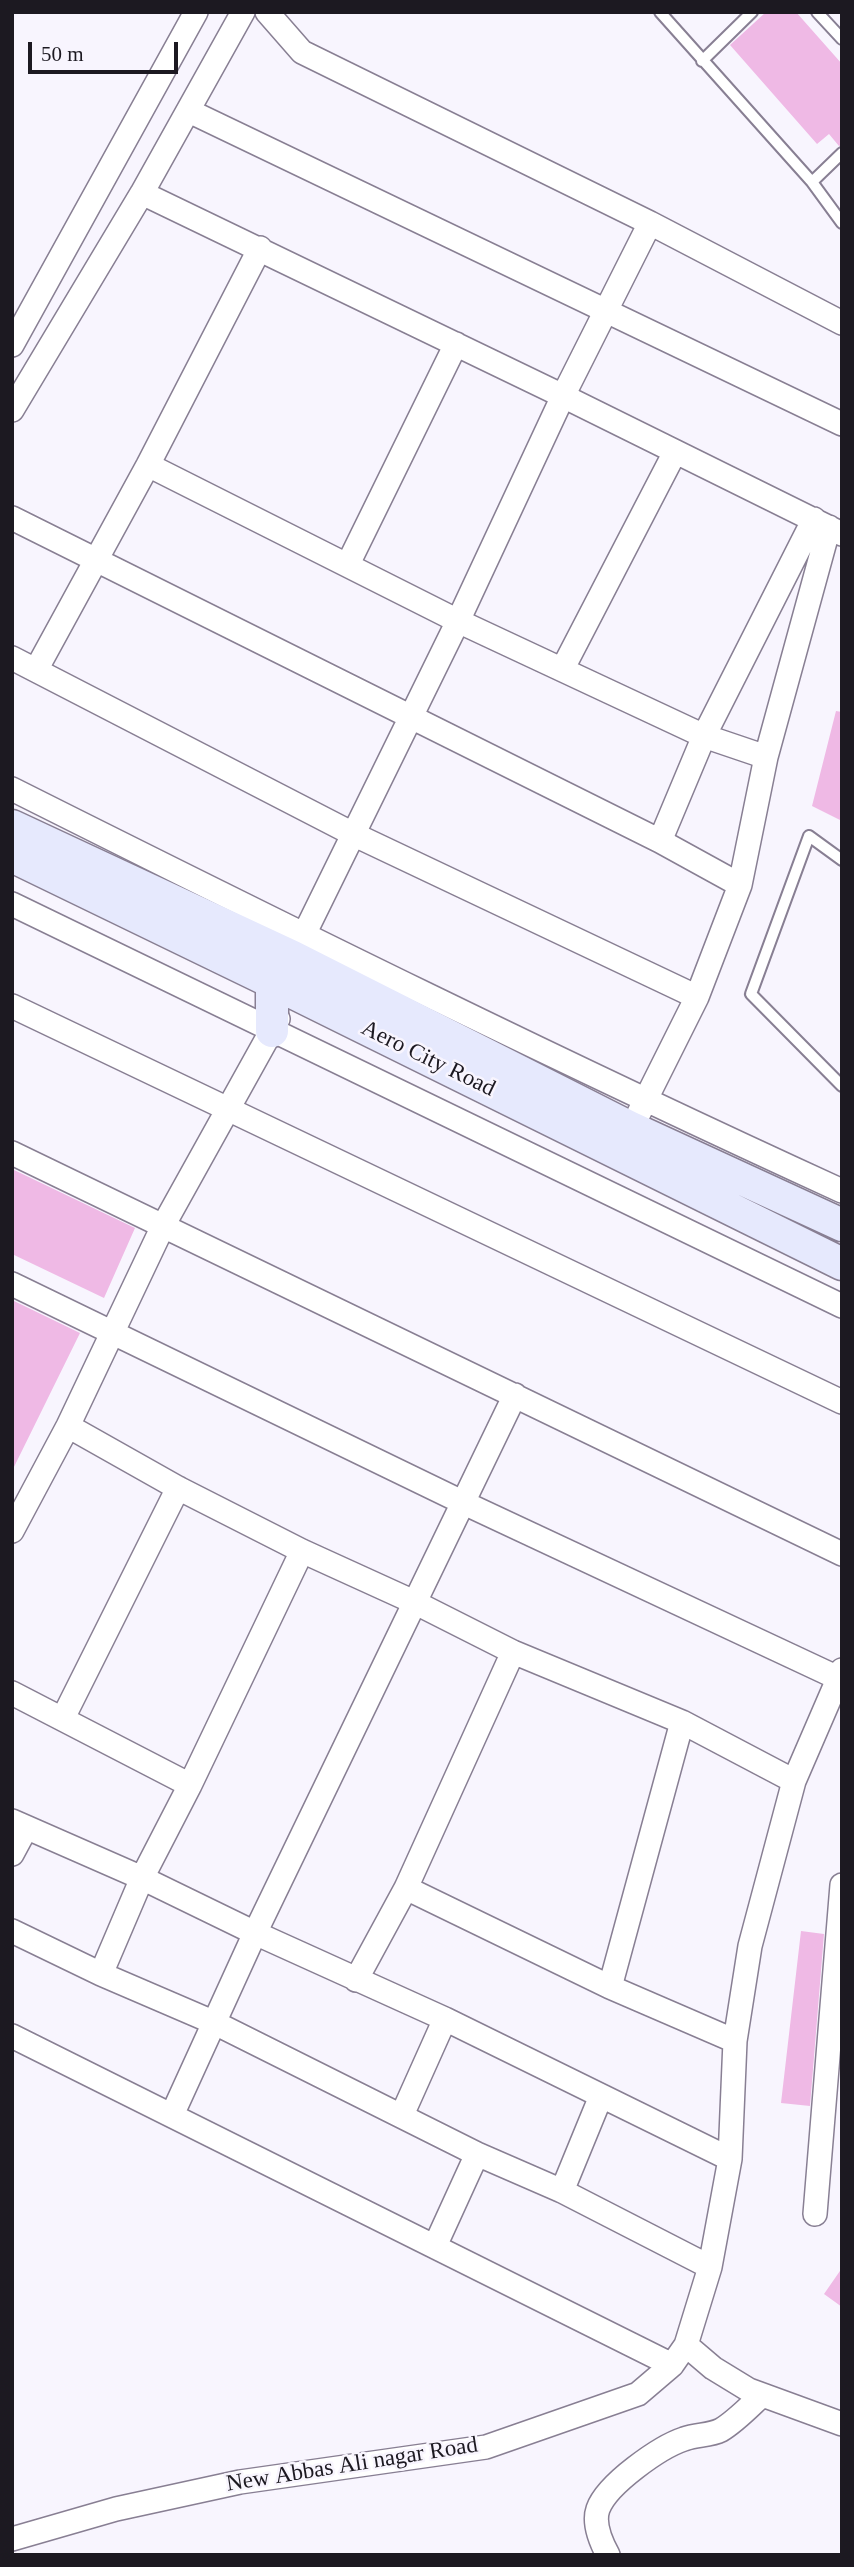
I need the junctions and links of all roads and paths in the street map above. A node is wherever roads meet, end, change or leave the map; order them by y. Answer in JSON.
{"nodes":[{"id":1,"x":196,"y":12,"type":"edge"},
{"id":2,"x":243,"y":12,"type":"edge"},
{"id":3,"x":267,"y":12,"type":"edge"},
{"id":4,"x":660,"y":12,"type":"edge"},
{"id":5,"x":752,"y":12,"type":"edge"},
{"id":6,"x":817,"y":12,"type":"edge"},
{"id":7,"x":842,"y":40,"type":"edge"},
{"id":8,"x":702,"y":61,"type":"junction"},
{"id":9,"x":189,"y":111,"type":"junction"},
{"id":10,"x":842,"y":153,"type":"edge"},
{"id":11,"x":812,"y":182,"type":"junction"},
{"id":12,"x":142,"y":192,"type":"junction"},
{"id":13,"x":650,"y":223,"type":"junction"},
{"id":14,"x":842,"y":223,"type":"edge"},
{"id":15,"x":260,"y":248,"type":"junction"},
{"id":16,"x":606,"y":310,"type":"junction"},
{"id":17,"x":842,"y":323,"type":"edge"},
{"id":18,"x":456,"y":344,"type":"junction"},
{"id":19,"x":12,"y":345,"type":"edge"},
{"id":20,"x":563,"y":396,"type":"junction"},
{"id":21,"x":12,"y":410,"type":"edge"},
{"id":22,"x":842,"y":424,"type":"edge"},
{"id":23,"x":675,"y":452,"type":"junction"},
{"id":24,"x":148,"y":465,"type":"junction"},
{"id":25,"x":12,"y":517,"type":"edge"},
{"id":26,"x":828,"y":527,"type":"edge"},
{"id":27,"x":95,"y":559,"type":"junction"},
{"id":28,"x":348,"y":564,"type":"junction"},
{"id":29,"x":458,"y":621,"type":"junction"},
{"id":30,"x":12,"y":658,"type":"edge"},
{"id":31,"x":563,"y":668,"type":"junction"},
{"id":32,"x":36,"y":670,"type":"junction"},
{"id":33,"x":411,"y":716,"type":"junction"},
{"id":34,"x":704,"y":736,"type":"junction"},
{"id":35,"x":766,"y":757,"type":"junction"},
{"id":36,"x":12,"y":789,"type":"edge"},
{"id":37,"x":12,"y":826,"type":"edge"},
{"id":38,"x":355,"y":835,"type":"junction"},
{"id":39,"x":660,"y":841,"type":"junction"},
{"id":40,"x":12,"y":856,"type":"edge"},
{"id":41,"x":842,"y":860,"type":"edge"},
{"id":42,"x":740,"y":886,"type":"junction"},
{"id":43,"x":12,"y":904,"type":"edge"},
{"id":44,"x":299,"y":946,"type":"junction"},
{"id":45,"x":282,"y":987,"type":"junction"},
{"id":46,"x":696,"y":997,"type":"junction"},
{"id":47,"x":12,"y":1006,"type":"edge"},
{"id":48,"x":272,"y":1031,"type":"junction"},
{"id":49,"x":842,"y":1086,"type":"edge"},
{"id":50,"x":230,"y":1108,"type":"junction"},
{"id":51,"x":638,"y":1114,"type":"junction"},
{"id":52,"x":12,"y":1153,"type":"edge"},
{"id":53,"x":842,"y":1191,"type":"edge"},
{"id":54,"x":842,"y":1225,"type":"edge"},
{"id":55,"x":163,"y":1226,"type":"junction"},
{"id":56,"x":842,"y":1264,"type":"edge"},
{"id":57,"x":12,"y":1284,"type":"edge"},
{"id":58,"x":842,"y":1306,"type":"edge"},
{"id":59,"x":112,"y":1334,"type":"junction"},
{"id":60,"x":515,"y":1395,"type":"junction"},
{"id":61,"x":842,"y":1402,"type":"edge"},
{"id":62,"x":68,"y":1426,"type":"junction"},
{"id":63,"x":178,"y":1488,"type":"junction"},
{"id":64,"x":464,"y":1503,"type":"junction"},
{"id":65,"x":12,"y":1531,"type":"edge"},
{"id":66,"x":302,"y":1551,"type":"junction"},
{"id":67,"x":842,"y":1554,"type":"edge"},
{"id":68,"x":414,"y":1601,"type":"junction"},
{"id":69,"x":513,"y":1652,"type":"junction"},
{"id":70,"x":841,"y":1676,"type":"edge"},
{"id":71,"x":12,"y":1693,"type":"edge"},
{"id":72,"x":63,"y":1718,"type":"junction"},
{"id":73,"x":682,"y":1722,"type":"junction"},
{"id":74,"x":794,"y":1781,"type":"junction"},
{"id":75,"x":190,"y":1785,"type":"junction"},
{"id":76,"x":19,"y":1825,"type":"edge"},
{"id":77,"x":12,"y":1854,"type":"edge"},
{"id":78,"x":142,"y":1878,"type":"junction"},
{"id":79,"x":842,"y":1885,"type":"edge"},
{"id":80,"x":406,"y":1888,"type":"junction"},
{"id":81,"x":12,"y":1931,"type":"edge"},
{"id":82,"x":255,"y":1933,"type":"junction"},
{"id":83,"x":101,"y":1974,"type":"junction"},
{"id":84,"x":356,"y":1980,"type":"junction"},
{"id":85,"x":610,"y":1987,"type":"junction"},
{"id":86,"x":445,"y":2019,"type":"junction"},
{"id":87,"x":215,"y":2023,"type":"junction"},
{"id":88,"x":12,"y":2036,"type":"edge"},
{"id":89,"x":735,"y":2041,"type":"junction"},
{"id":90,"x":601,"y":2096,"type":"junction"},
{"id":91,"x":172,"y":2115,"type":"junction"},
{"id":92,"x":402,"y":2115,"type":"junction"},
{"id":93,"x":477,"y":2154,"type":"junction"},
{"id":94,"x":730,"y":2159,"type":"junction"},
{"id":95,"x":562,"y":2191,"type":"junction"},
{"id":96,"x":815,"y":2214,"type":"dead end"},
{"id":97,"x":435,"y":2246,"type":"junction"},
{"id":98,"x":710,"y":2267,"type":"junction"},
{"id":99,"x":686,"y":2345,"type":"junction"},
{"id":100,"x":672,"y":2365,"type":"junction"},
{"id":101,"x":755,"y":2393,"type":"junction"},
{"id":102,"x":842,"y":2424,"type":"edge"},
{"id":103,"x":12,"y":2539,"type":"edge"},
{"id":104,"x":608,"y":2555,"type":"edge"}],
"edges":[{"from":1,"to":19,"type":"street"},
{"from":2,"to":9,"type":"street"},
{"from":3,"to":13,"type":"street"},
{"from":4,"to":8,"type":"lane"},
{"from":5,"to":8,"type":"lane"},
{"from":6,"to":7,"type":"lane"},
{"from":8,"to":11,"type":"lane"},
{"from":9,"to":12,"type":"street"},
{"from":9,"to":16,"type":"street"},
{"from":10,"to":11,"type":"lane"},
{"from":11,"to":14,"type":"lane"},
{"from":12,"to":15,"type":"street"},
{"from":12,"to":21,"type":"street"},
{"from":13,"to":16,"type":"street"},
{"from":13,"to":17,"type":"street"},
{"from":15,"to":18,"type":"street"},
{"from":15,"to":24,"type":"street"},
{"from":16,"to":20,"type":"street"},
{"from":16,"to":22,"type":"street"},
{"from":18,"to":20,"type":"street"},
{"from":18,"to":28,"type":"street"},
{"from":20,"to":23,"type":"street"},
{"from":20,"to":29,"type":"street"},
{"from":23,"to":26,"type":"street"},
{"from":23,"to":31,"type":"street"},
{"from":24,"to":27,"type":"street"},
{"from":24,"to":28,"type":"street"},
{"from":25,"to":27,"type":"street"},
{"from":26,"to":34,"type":"street"},
{"from":26,"to":35,"type":"street"},
{"from":27,"to":32,"type":"street"},
{"from":27,"to":33,"type":"street"},
{"from":28,"to":29,"type":"street"},
{"from":29,"to":31,"type":"street"},
{"from":29,"to":33,"type":"street"},
{"from":30,"to":32,"type":"street"},
{"from":31,"to":34,"type":"street"},
{"from":32,"to":38,"type":"street"},
{"from":33,"to":38,"type":"street"},
{"from":33,"to":39,"type":"street"},
{"from":34,"to":35,"type":"street"},
{"from":34,"to":39,"type":"street"},
{"from":35,"to":42,"type":"street"},
{"from":36,"to":44,"type":"street"},
{"from":37,"to":44,"type":"street","name":"Aero City Road"},
{"from":38,"to":44,"type":"street"},
{"from":38,"to":46,"type":"street"},
{"from":39,"to":42,"type":"street"},
{"from":40,"to":45,"type":"street","name":"Aero City Road"},
{"from":41,"to":49,"type":"lane"},
{"from":42,"to":46,"type":"street"},
{"from":43,"to":48,"type":"street"},
{"from":44,"to":45,"type":"street"},
{"from":44,"to":51,"type":"street","name":"Aero City Road"},
{"from":45,"to":48,"type":"street"},
{"from":45,"to":56,"type":"street","name":"Aero City Road"},
{"from":46,"to":51,"type":"street"},
{"from":47,"to":50,"type":"street"},
{"from":48,"to":50,"type":"street"},
{"from":48,"to":58,"type":"street"},
{"from":50,"to":55,"type":"street"},
{"from":50,"to":61,"type":"street"},
{"from":51,"to":53,"type":"street"},
{"from":51,"to":54,"type":"street","name":"Aero City Road"},
{"from":52,"to":55,"type":"street"},
{"from":55,"to":59,"type":"street"},
{"from":55,"to":60,"type":"street"},
{"from":57,"to":59,"type":"street"},
{"from":59,"to":62,"type":"street"},
{"from":59,"to":64,"type":"street"},
{"from":60,"to":64,"type":"street"},
{"from":60,"to":67,"type":"street"},
{"from":62,"to":63,"type":"street"},
{"from":62,"to":65,"type":"street"},
{"from":63,"to":66,"type":"street"},
{"from":63,"to":72,"type":"street"},
{"from":64,"to":68,"type":"street"},
{"from":64,"to":70,"type":"street"},
{"from":66,"to":68,"type":"street"},
{"from":66,"to":75,"type":"street"},
{"from":68,"to":69,"type":"street"},
{"from":68,"to":82,"type":"street"},
{"from":69,"to":73,"type":"street"},
{"from":69,"to":80,"type":"street"},
{"from":70,"to":74,"type":"street","name":"New Abbas Ali nagar Road"},
{"from":71,"to":72,"type":"street"},
{"from":72,"to":75,"type":"street"},
{"from":73,"to":74,"type":"street"},
{"from":73,"to":85,"type":"street"},
{"from":74,"to":89,"type":"street","name":"New Abbas Ali nagar Road"},
{"from":75,"to":78,"type":"street"},
{"from":76,"to":77,"type":"street"},
{"from":76,"to":78,"type":"street"},
{"from":78,"to":82,"type":"street"},
{"from":78,"to":83,"type":"street"},
{"from":79,"to":96,"type":"street"},
{"from":80,"to":84,"type":"street"},
{"from":80,"to":85,"type":"street"},
{"from":81,"to":83,"type":"street"},
{"from":82,"to":84,"type":"street"},
{"from":82,"to":87,"type":"street"},
{"from":83,"to":87,"type":"street"},
{"from":84,"to":86,"type":"street"},
{"from":85,"to":89,"type":"street"},
{"from":86,"to":90,"type":"street"},
{"from":86,"to":92,"type":"street"},
{"from":87,"to":91,"type":"street"},
{"from":87,"to":92,"type":"street"},
{"from":88,"to":91,"type":"street"},
{"from":89,"to":94,"type":"street","name":"New Abbas Ali nagar Road"},
{"from":90,"to":94,"type":"street"},
{"from":90,"to":95,"type":"street"},
{"from":91,"to":97,"type":"street"},
{"from":92,"to":93,"type":"street"},
{"from":93,"to":95,"type":"street"},
{"from":93,"to":97,"type":"street"},
{"from":94,"to":98,"type":"street","name":"New Abbas Ali nagar Road"},
{"from":95,"to":98,"type":"street"},
{"from":97,"to":100,"type":"street"},
{"from":98,"to":99,"type":"street","name":"New Abbas Ali nagar Road"},
{"from":99,"to":100,"type":"street","name":"New Abbas Ali nagar Road"},
{"from":99,"to":101,"type":"street"},
{"from":100,"to":103,"type":"street","name":"New Abbas Ali nagar Road"},
{"from":101,"to":102,"type":"street"},
{"from":101,"to":104,"type":"street"}]}
